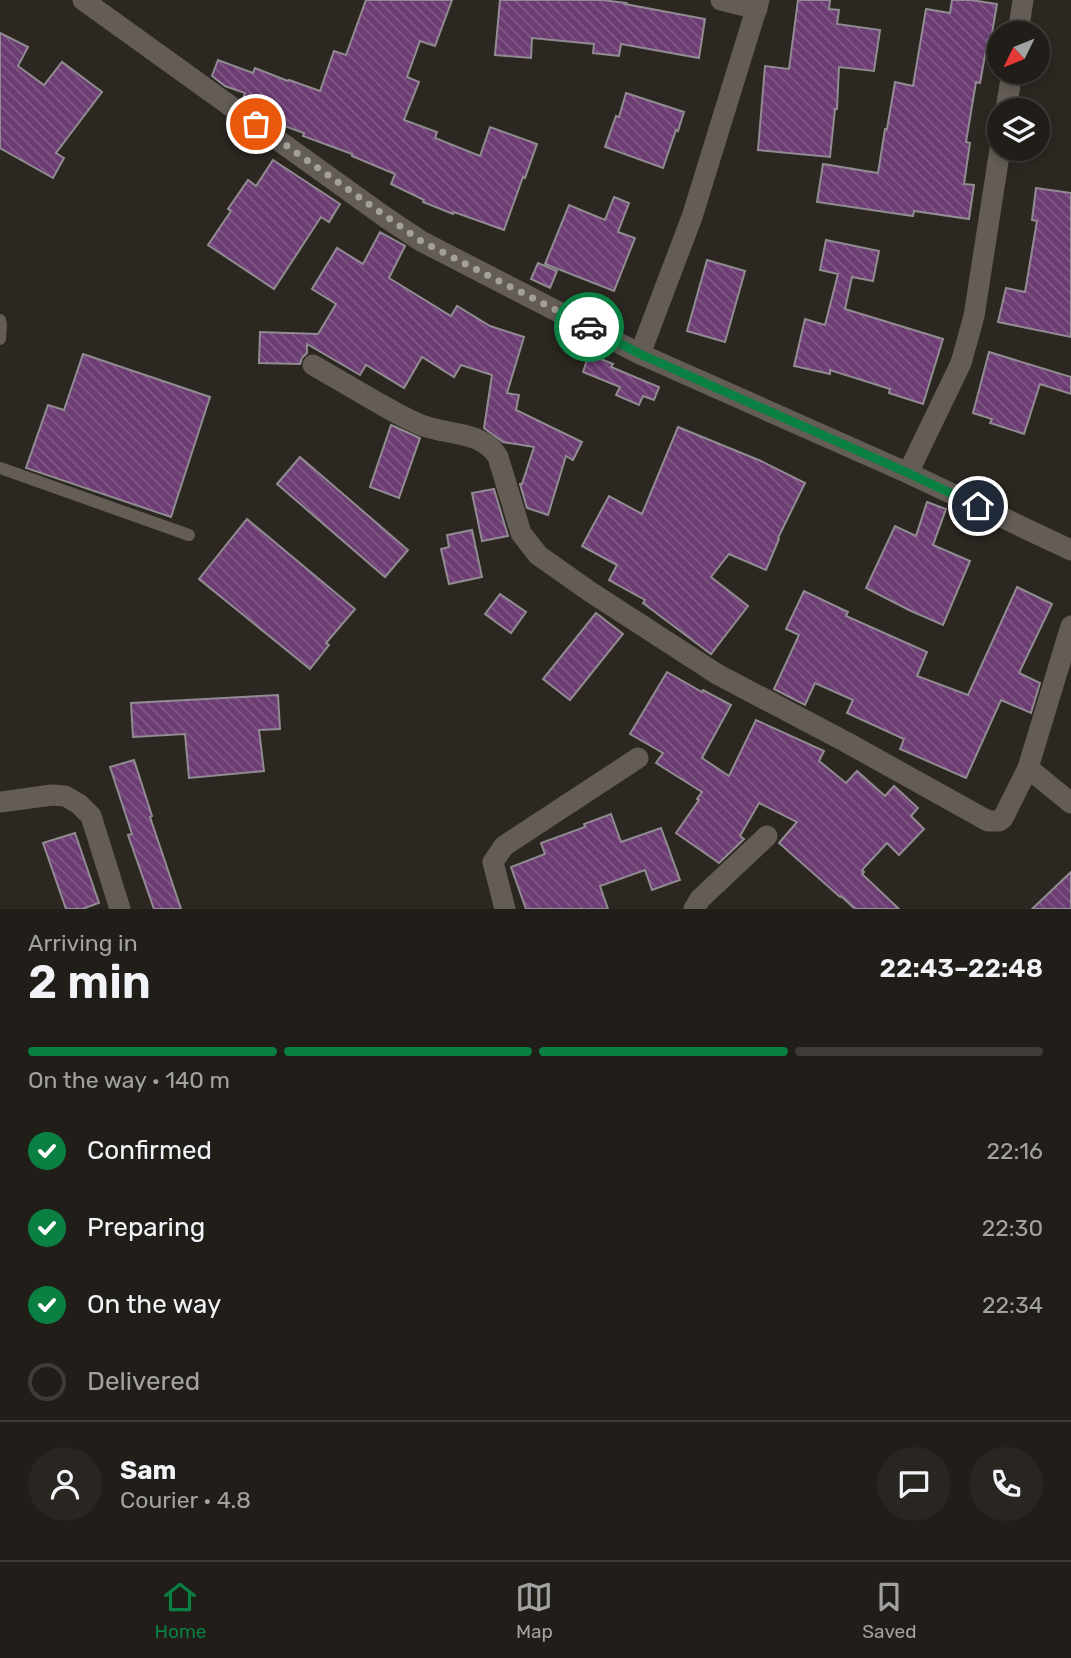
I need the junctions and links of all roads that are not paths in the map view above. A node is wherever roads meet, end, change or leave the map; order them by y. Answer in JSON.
{"nodes":[{"id":1,"x":83,"y":0,"type":"edge"},
{"id":2,"x":721,"y":0,"type":"edge"},
{"id":3,"x":1023,"y":0,"type":"edge"},
{"id":4,"x":758,"y":5,"type":"edge"},
{"id":5,"x":1020,"y":21,"type":"edge"},
{"id":6,"x":998,"y":161,"type":"edge"},
{"id":7,"x":0,"y":320,"type":"edge"},
{"id":8,"x":0,"y":339,"type":"edge"},
{"id":9,"x":640,"y":354,"type":"junction"},
{"id":10,"x":313,"y":365,"type":"dead end"},
{"id":11,"x":0,"y":468,"type":"edge"},
{"id":12,"x":908,"y":473,"type":"junction"},
{"id":13,"x":189,"y":535,"type":"dead end"},
{"id":14,"x":1071,"y":550,"type":"edge"},
{"id":15,"x":1071,"y":626,"type":"edge"},
{"id":16,"x":638,"y":758,"type":"dead end"},
{"id":17,"x":1028,"y":768,"type":"junction"},
{"id":18,"x":0,"y":802,"type":"edge"},
{"id":19,"x":1071,"y":803,"type":"edge"},
{"id":20,"x":768,"y":835,"type":"dead end"},
{"id":21,"x":120,"y":909,"type":"edge"},
{"id":22,"x":505,"y":909,"type":"edge"},
{"id":23,"x":694,"y":909,"type":"edge"}],
"edges":[{"from":1,"to":9,"type":"street"},
{"from":2,"to":4,"type":"street"},
{"from":3,"to":5,"type":"street"},
{"from":4,"to":9,"type":"street"},
{"from":6,"to":12,"type":"street"},
{"from":7,"to":8,"type":"lane"},
{"from":9,"to":12,"type":"street"},
{"from":10,"to":17,"type":"street"},
{"from":11,"to":13,"type":"lane"},
{"from":12,"to":14,"type":"street"},
{"from":15,"to":17,"type":"street"},
{"from":16,"to":22,"type":"street"},
{"from":17,"to":19,"type":"street"},
{"from":18,"to":21,"type":"street"},
{"from":20,"to":23,"type":"street"}]}
